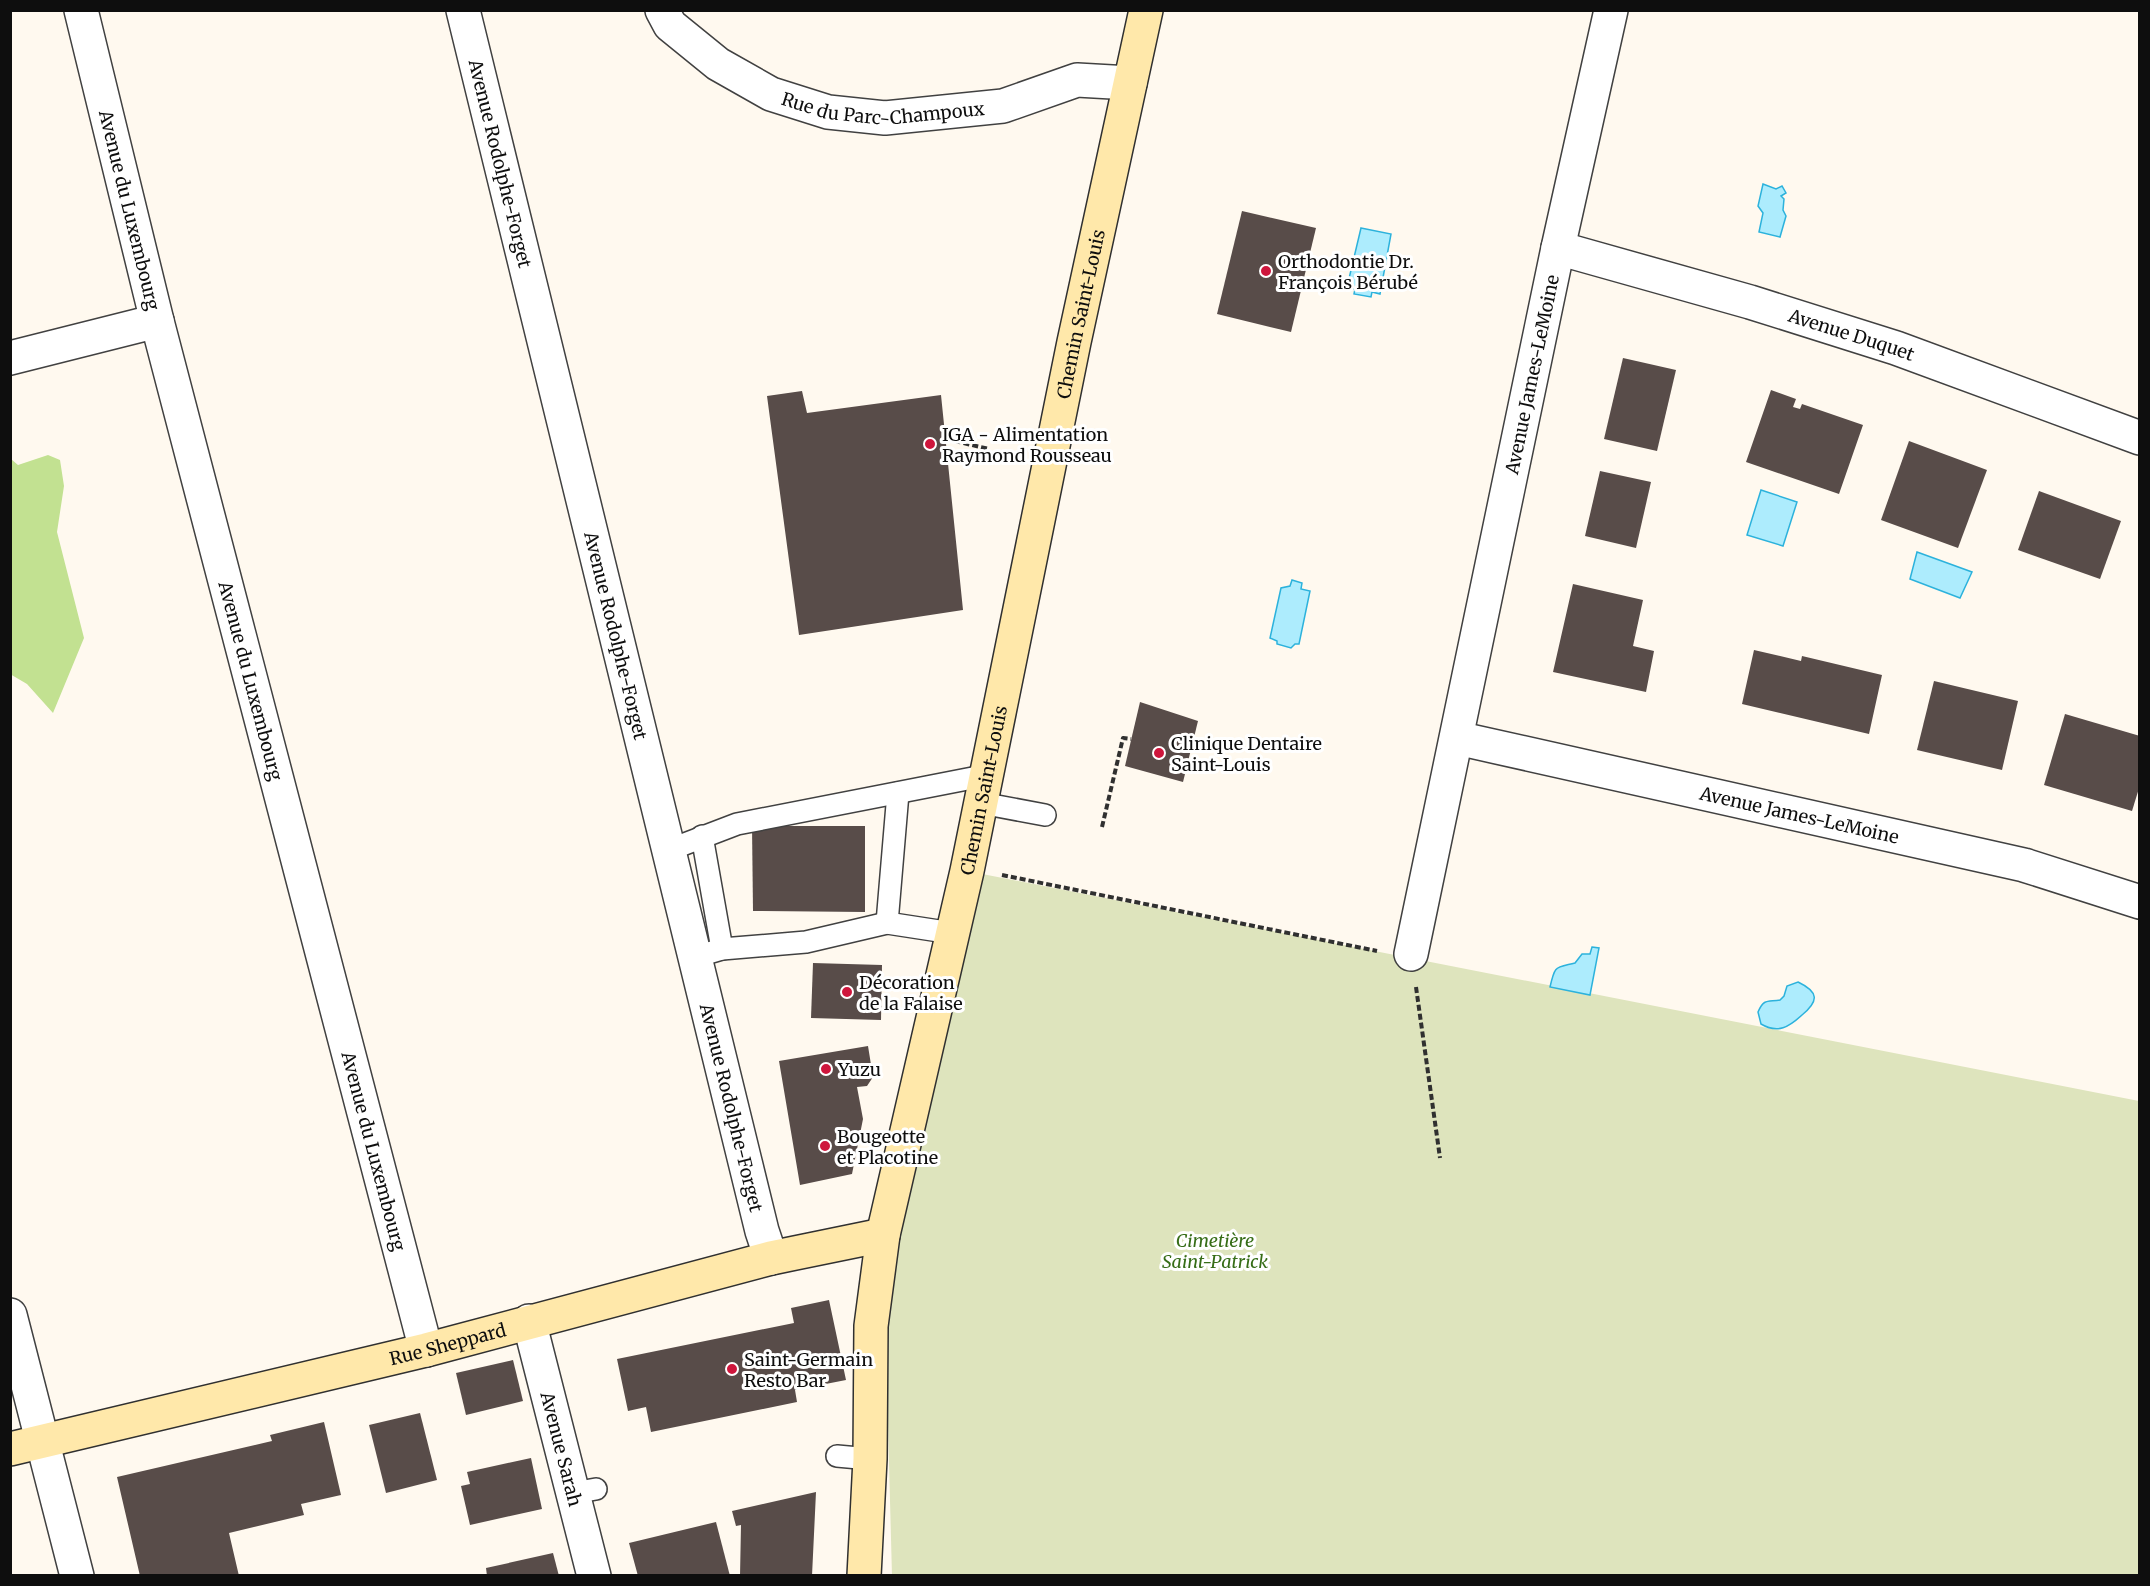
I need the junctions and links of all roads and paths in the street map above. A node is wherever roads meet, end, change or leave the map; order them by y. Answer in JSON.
{"nodes":[{"id":1,"x":81,"y":10,"type":"edge"},
{"id":2,"x":463,"y":10,"type":"edge"},
{"id":3,"x":662,"y":10,"type":"edge"},
{"id":4,"x":1146,"y":10,"type":"edge"},
{"id":5,"x":1611,"y":10,"type":"edge"},
{"id":6,"x":1130,"y":83,"type":"junction"},
{"id":7,"x":1558,"y":248,"type":"junction"},
{"id":8,"x":157,"y":321,"type":"junction"},
{"id":9,"x":10,"y":358,"type":"edge"},
{"id":10,"x":2139,"y":438,"type":"edge"},
{"id":11,"x":946,"y":439,"type":"dead end"},
{"id":12,"x":989,"y":449,"type":"dead end"},
{"id":13,"x":1457,"y":738,"type":"junction"},
{"id":14,"x":1131,"y":740,"type":"dead end"},
{"id":15,"x":984,"y":789,"type":"junction"},
{"id":16,"x":898,"y":794,"type":"junction"},
{"id":17,"x":1045,"y":815,"type":"dead end"},
{"id":18,"x":1102,"y":827,"type":"dead end"},
{"id":19,"x":702,"y":836,"type":"junction"},
{"id":20,"x":669,"y":850,"type":"junction"},
{"id":21,"x":993,"y":873,"type":"dead end"},
{"id":22,"x":2139,"y":902,"type":"edge"},
{"id":23,"x":887,"y":923,"type":"junction"},
{"id":24,"x":952,"y":933,"type":"junction"},
{"id":25,"x":708,"y":953,"type":"junction"},
{"id":26,"x":1411,"y":954,"type":"junction"},
{"id":27,"x":1440,"y":1158,"type":"dead end"},
{"id":28,"x":883,"y":1234,"type":"junction"},
{"id":29,"x":771,"y":1258,"type":"junction"},
{"id":30,"x":10,"y":1314,"type":"edge"},
{"id":31,"x":529,"y":1322,"type":"junction"},
{"id":32,"x":426,"y":1350,"type":"junction"},
{"id":33,"x":42,"y":1441,"type":"junction"},
{"id":34,"x":10,"y":1449,"type":"edge"},
{"id":35,"x":837,"y":1456,"type":"dead end"},
{"id":36,"x":870,"y":1458,"type":"junction"},
{"id":37,"x":77,"y":1575,"type":"edge"},
{"id":38,"x":594,"y":1575,"type":"edge"},
{"id":39,"x":864,"y":1575,"type":"edge"}],
"edges":[{"from":1,"to":8,"type":"street","name":"Avenue du Luxembourg"},
{"from":2,"to":20,"type":"street","name":"Avenue Rodolphe-Forget"},
{"from":3,"to":6,"type":"street","name":"Rue du Parc-Champoux"},
{"from":4,"to":6,"type":"street","name":"Chemin Saint-Louis"},
{"from":5,"to":7,"type":"street","name":"Avenue James-LeMoine"},
{"from":6,"to":15,"type":"street","name":"Chemin Saint-Louis"},
{"from":7,"to":10,"type":"street","name":"Avenue Duquet"},
{"from":7,"to":13,"type":"street","name":"Avenue James-LeMoine"},
{"from":8,"to":9,"type":"street"},
{"from":8,"to":32,"type":"street","name":"Avenue du Luxembourg"},
{"from":11,"to":12,"type":"path"},
{"from":13,"to":22,"type":"street","name":"Avenue James-LeMoine"},
{"from":13,"to":26,"type":"street","name":"Avenue James-LeMoine"},
{"from":14,"to":18,"type":"path"},
{"from":15,"to":16,"type":"lane"},
{"from":15,"to":17,"type":"lane"},
{"from":15,"to":24,"type":"street","name":"Chemin Saint-Louis"},
{"from":16,"to":19,"type":"lane"},
{"from":16,"to":23,"type":"lane"},
{"from":19,"to":20,"type":"lane"},
{"from":19,"to":25,"type":"lane"},
{"from":20,"to":25,"type":"street","name":"Avenue Rodolphe-Forget"},
{"from":21,"to":26,"type":"path"},
{"from":23,"to":24,"type":"lane"},
{"from":23,"to":25,"type":"lane"},
{"from":24,"to":28,"type":"street","name":"Chemin Saint-Louis"},
{"from":25,"to":29,"type":"street","name":"Avenue Rodolphe-Forget"},
{"from":26,"to":27,"type":"path"},
{"from":28,"to":29,"type":"street","name":"Rue Sheppard"},
{"from":28,"to":36,"type":"street","name":"Chemin Saint-Louis"},
{"from":29,"to":31,"type":"street","name":"Rue Sheppard"},
{"from":30,"to":33,"type":"street"},
{"from":31,"to":32,"type":"street","name":"Rue Sheppard"},
{"from":31,"to":38,"type":"street","name":"Avenue Sarah"},
{"from":32,"to":33,"type":"street","name":"Rue Sheppard"},
{"from":33,"to":34,"type":"street","name":"Rue Sheppard"},
{"from":33,"to":37,"type":"street"},
{"from":35,"to":36,"type":"lane"},
{"from":36,"to":39,"type":"street","name":"Chemin Saint-Louis"}]}
